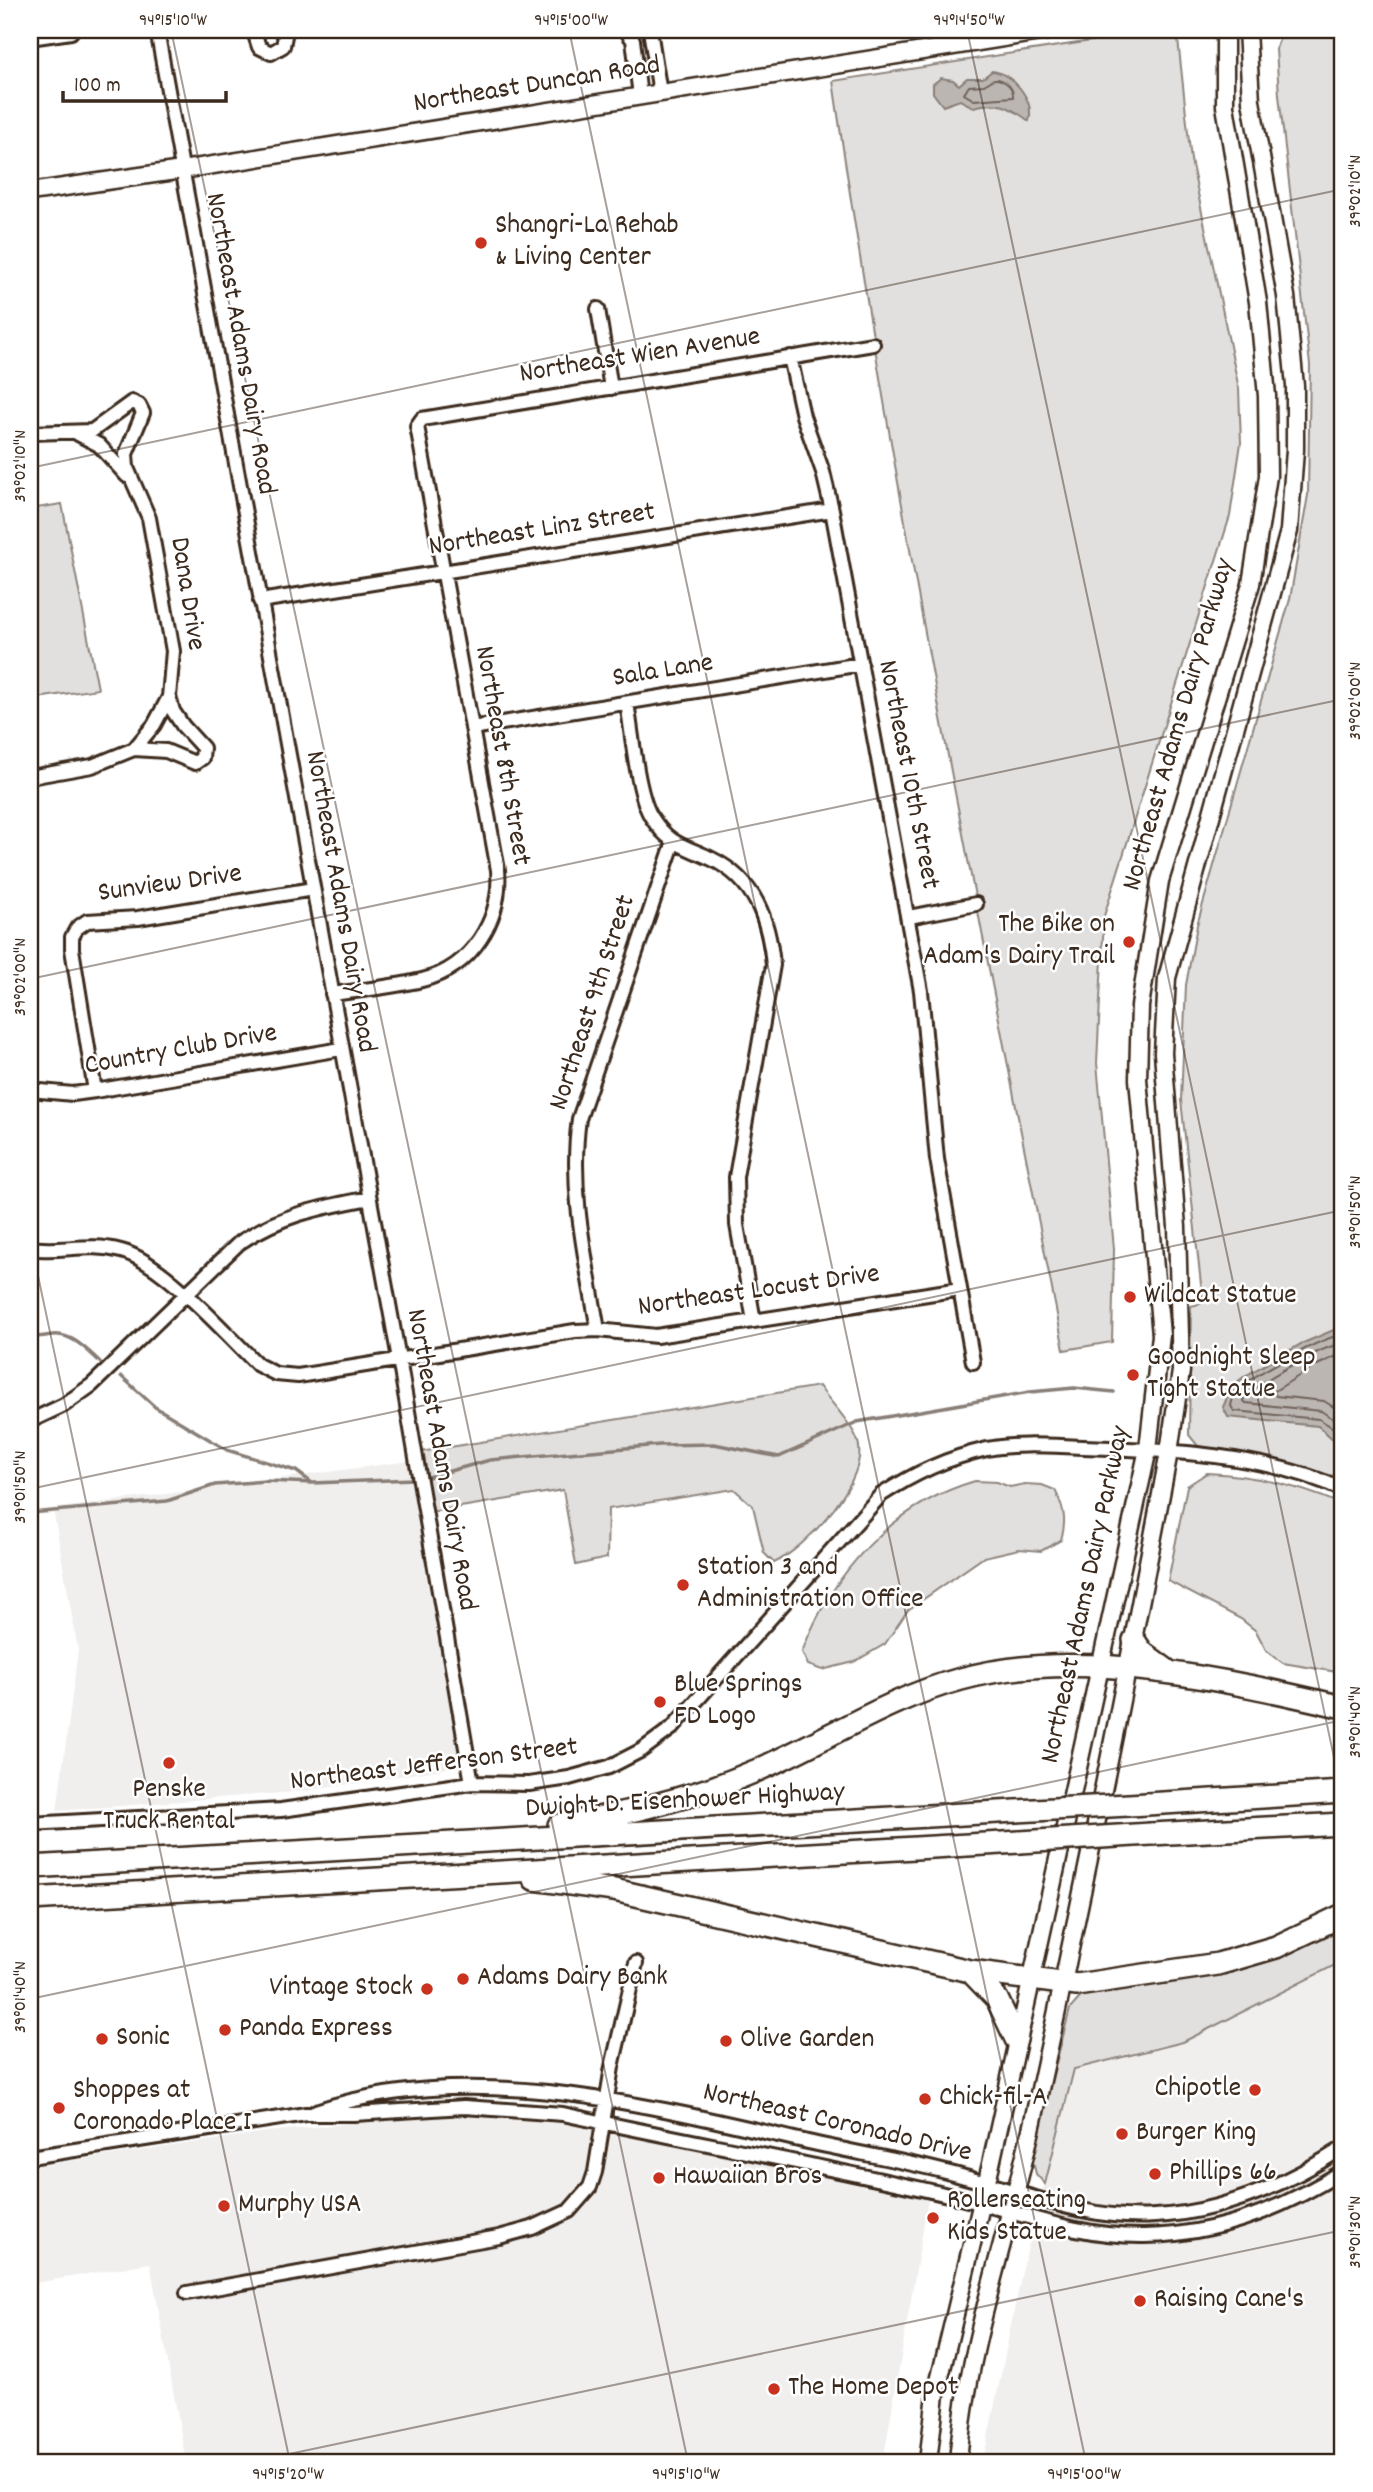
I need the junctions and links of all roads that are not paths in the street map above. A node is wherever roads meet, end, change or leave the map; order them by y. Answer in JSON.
{"nodes":[{"id":1,"x":157,"y":30,"type":"edge"},
{"id":2,"x":260,"y":30,"type":"edge"},
{"id":3,"x":281,"y":30,"type":"edge"},
{"id":4,"x":626,"y":30,"type":"edge"},
{"id":5,"x":650,"y":30,"type":"edge"},
{"id":6,"x":1053,"y":30,"type":"edge"},
{"id":7,"x":1225,"y":30,"type":"edge"},
{"id":8,"x":1247,"y":30,"type":"edge"},
{"id":9,"x":71,"y":32,"type":"dead end"},
{"id":10,"x":30,"y":38,"type":"edge"},
{"id":11,"x":660,"y":93,"type":"junction"},
{"id":12,"x":640,"y":96,"type":"junction"},
{"id":13,"x":182,"y":170,"type":"junction"},
{"id":14,"x":30,"y":191,"type":"edge"},
{"id":15,"x":598,"y":309,"type":"dead end"},
{"id":16,"x":873,"y":344,"type":"dead end"},
{"id":17,"x":790,"y":357,"type":"junction"},
{"id":18,"x":611,"y":388,"type":"junction"},
{"id":19,"x":421,"y":416,"type":"joint"},
{"id":20,"x":30,"y":433,"type":"edge"},
{"id":21,"x":75,"y":433,"type":"junction"},
{"id":22,"x":133,"y":485,"type":"junction"},
{"id":23,"x":832,"y":510,"type":"junction"},
{"id":24,"x":443,"y":572,"type":"junction"},
{"id":25,"x":260,"y":601,"type":"junction"},
{"id":26,"x":861,"y":664,"type":"junction"},
{"id":27,"x":169,"y":697,"type":"junction"},
{"id":28,"x":627,"y":703,"type":"junction"},
{"id":29,"x":472,"y":728,"type":"junction"},
{"id":30,"x":134,"y":749,"type":"junction"},
{"id":31,"x":30,"y":777,"type":"edge"},
{"id":32,"x":673,"y":844,"type":"junction"},
{"id":33,"x":313,"y":889,"type":"junction"},
{"id":34,"x":976,"y":904,"type":"dead end"},
{"id":35,"x":909,"y":917,"type":"junction"},
{"id":36,"x":332,"y":995,"type":"junction"},
{"id":37,"x":341,"y":1049,"type":"junction"},
{"id":38,"x":30,"y":1090,"type":"edge"},
{"id":39,"x":95,"y":1091,"type":"junction"},
{"id":40,"x":369,"y":1198,"type":"junction"},
{"id":41,"x":30,"y":1248,"type":"edge"},
{"id":42,"x":960,"y":1289,"type":"junction"},
{"id":43,"x":184,"y":1295,"type":"junction"},
{"id":44,"x":754,"y":1321,"type":"junction"},
{"id":45,"x":598,"y":1330,"type":"junction"},
{"id":46,"x":399,"y":1359,"type":"junction"},
{"id":47,"x":973,"y":1362,"type":"dead end"},
{"id":48,"x":30,"y":1421,"type":"edge"},
{"id":49,"x":1148,"y":1449,"type":"junction"},
{"id":50,"x":1169,"y":1452,"type":"junction"},
{"id":51,"x":1343,"y":1490,"type":"edge"},
{"id":52,"x":1134,"y":1640,"type":"junction"},
{"id":53,"x":1099,"y":1668,"type":"junction"},
{"id":54,"x":1128,"y":1670,"type":"junction"},
{"id":55,"x":1168,"y":1671,"type":"junction"},
{"id":56,"x":1343,"y":1707,"type":"edge"},
{"id":57,"x":472,"y":1783,"type":"junction"},
{"id":58,"x":1343,"y":1792,"type":"edge"},
{"id":59,"x":1343,"y":1824,"type":"edge"},
{"id":60,"x":30,"y":1825,"type":"edge"},
{"id":61,"x":454,"y":1843,"type":"junction"},
{"id":62,"x":30,"y":1867,"type":"edge"},
{"id":63,"x":483,"y":1872,"type":"junction"},
{"id":64,"x":30,"y":1899,"type":"edge"},
{"id":65,"x":1343,"y":1915,"type":"edge"},
{"id":66,"x":636,"y":1963,"type":"dead end"},
{"id":67,"x":970,"y":1971,"type":"junction"},
{"id":68,"x":1031,"y":1980,"type":"junction"},
{"id":69,"x":1063,"y":1983,"type":"junction"},
{"id":70,"x":1016,"y":2039,"type":"junction"},
{"id":71,"x":607,"y":2101,"type":"junction"},
{"id":72,"x":306,"y":2114,"type":"junction"},
{"id":73,"x":603,"y":2123,"type":"junction"},
{"id":74,"x":1343,"y":2148,"type":"edge"},
{"id":75,"x":30,"y":2157,"type":"edge"},
{"id":76,"x":1343,"y":2171,"type":"edge"},
{"id":77,"x":986,"y":2183,"type":"junction"},
{"id":78,"x":1016,"y":2193,"type":"junction"},
{"id":79,"x":981,"y":2204,"type":"junction"},
{"id":80,"x":1011,"y":2214,"type":"junction"},
{"id":81,"x":187,"y":2293,"type":"dead end"},
{"id":82,"x":928,"y":2462,"type":"edge"},
{"id":83,"x":958,"y":2462,"type":"edge"}],
"edges":[{"from":1,"to":13,"type":"street","name":"Northeast Adams Dairy Road"},
{"from":2,"to":3,"type":"street"},
{"from":4,"to":12,"type":"street"},
{"from":5,"to":11,"type":"street"},
{"from":6,"to":11,"type":"main road","name":"Northeast Duncan Road"},
{"from":7,"to":49,"type":"main road","name":"Northeast Adams Dairy Parkway"},
{"from":8,"to":50,"type":"main road","name":"Northeast Adams Dairy Parkway"},
{"from":9,"to":10,"type":"street"},
{"from":11,"to":12,"type":"main road","name":"Northeast Duncan Road"},
{"from":12,"to":13,"type":"main road","name":"Northeast Duncan Road"},
{"from":13,"to":14,"type":"main road","name":"Northeast Duncan Road"},
{"from":13,"to":25,"type":"street","name":"Northeast Adams Dairy Road"},
{"from":15,"to":18,"type":"street"},
{"from":16,"to":17,"type":"street","name":"Northeast Wien Avenue"},
{"from":17,"to":18,"type":"street","name":"Northeast Wien Avenue"},
{"from":17,"to":23,"type":"street","name":"Northeast 10th Street"},
{"from":18,"to":19,"type":"street","name":"Northeast Wien Avenue"},
{"from":19,"to":24,"type":"street","name":"Northeast 8th Street"},
{"from":20,"to":21,"type":"street"},
{"from":21,"to":22,"type":"street","name":"Dana Drive"},
{"from":21,"to":22,"type":"street","name":"Dana Drive"},
{"from":22,"to":27,"type":"street","name":"Dana Drive"},
{"from":23,"to":24,"type":"street","name":"Northeast Linz Street"},
{"from":23,"to":26,"type":"street","name":"Northeast 10th Street"},
{"from":24,"to":25,"type":"street","name":"Northeast Linz Street"},
{"from":24,"to":29,"type":"street","name":"Northeast 8th Street"},
{"from":25,"to":33,"type":"street","name":"Northeast Adams Dairy Road"},
{"from":26,"to":28,"type":"street","name":"Sala Lane"},
{"from":26,"to":35,"type":"street","name":"Northeast 10th Street"},
{"from":27,"to":30,"type":"street"},
{"from":27,"to":30,"type":"street"},
{"from":28,"to":29,"type":"street","name":"Sala Lane"},
{"from":28,"to":32,"type":"street"},
{"from":29,"to":36,"type":"street","name":"Northeast 8th Street"},
{"from":30,"to":31,"type":"street"},
{"from":32,"to":44,"type":"street"},
{"from":32,"to":45,"type":"street","name":"Northeast 9th Street"},
{"from":33,"to":36,"type":"street","name":"Northeast Adams Dairy Road"},
{"from":33,"to":39,"type":"street","name":"Sunview Drive"},
{"from":34,"to":35,"type":"street"},
{"from":35,"to":42,"type":"street","name":"Northeast 10th Street"},
{"from":36,"to":37,"type":"street","name":"Northeast Adams Dairy Road"},
{"from":37,"to":39,"type":"street","name":"Country Club Drive"},
{"from":37,"to":40,"type":"street","name":"Northeast Adams Dairy Road"},
{"from":38,"to":39,"type":"street","name":"Country Club Drive"},
{"from":40,"to":43,"type":"street"},
{"from":40,"to":46,"type":"street","name":"Northeast Adams Dairy Road"},
{"from":41,"to":43,"type":"street","name":"Northeast Locust Drive"},
{"from":42,"to":44,"type":"street","name":"Northeast Locust Drive"},
{"from":42,"to":47,"type":"street","name":"Northeast 10th Street"},
{"from":43,"to":46,"type":"street","name":"Northeast Locust Drive"},
{"from":43,"to":48,"type":"street"},
{"from":44,"to":45,"type":"street","name":"Northeast Locust Drive"},
{"from":45,"to":46,"type":"street","name":"Northeast Locust Drive"},
{"from":46,"to":57,"type":"street","name":"Northeast Adams Dairy Road"},
{"from":49,"to":50,"type":"street","name":"Northeast Jefferson Street"},
{"from":49,"to":53,"type":"main road","name":"Northeast Adams Dairy Parkway"},
{"from":49,"to":57,"type":"street","name":"Northeast Jefferson Street"},
{"from":50,"to":51,"type":"street","name":"Northeast Jefferson Street"},
{"from":50,"to":52,"type":"main road","name":"Northeast Adams Dairy Parkway"},
{"from":52,"to":54,"type":"main road","name":"Northeast Adams Dairy Parkway"},
{"from":52,"to":55,"type":"highway"},
{"from":53,"to":54,"type":"highway"},
{"from":53,"to":61,"type":"highway"},
{"from":53,"to":68,"type":"main road","name":"Northeast Adams Dairy Parkway"},
{"from":54,"to":55,"type":"highway"},
{"from":54,"to":69,"type":"main road","name":"Northeast Adams Dairy Parkway"},
{"from":55,"to":56,"type":"highway"},
{"from":57,"to":60,"type":"street","name":"Northeast Jefferson Street"},
{"from":58,"to":61,"type":"highway","name":"Dwight D. Eisenhower Highway","bridge":true},
{"from":59,"to":63,"type":"highway","name":"Dwight D. Eisenhower Highway","bridge":true},
{"from":61,"to":62,"type":"highway","name":"Dwight D. Eisenhower Highway"},
{"from":63,"to":64,"type":"highway","name":"Dwight D. Eisenhower Highway"},
{"from":63,"to":67,"type":"highway"},
{"from":65,"to":69,"type":"highway"},
{"from":66,"to":71,"type":"street"},
{"from":67,"to":68,"type":"highway"},
{"from":67,"to":70,"type":"highway"},
{"from":68,"to":69,"type":"highway"},
{"from":68,"to":70,"type":"main road","name":"Northeast Adams Dairy Parkway"},
{"from":69,"to":78,"type":"main road","name":"Northeast Adams Dairy Parkway"},
{"from":70,"to":77,"type":"main road","name":"Northeast Adams Dairy Parkway"},
{"from":71,"to":72,"type":"street","name":"Northeast Coronado Drive"},
{"from":71,"to":73,"type":"street"},
{"from":71,"to":77,"type":"street","name":"Northeast Coronado Drive"},
{"from":72,"to":73,"type":"street","name":"Northeast Coronado Drive"},
{"from":72,"to":75,"type":"street","name":"Northeast Coronado Drive"},
{"from":73,"to":79,"type":"street","name":"Northeast Coronado Drive"},
{"from":73,"to":81,"type":"street"},
{"from":74,"to":78,"type":"street","name":"Northeast Coronado Drive"},
{"from":76,"to":80,"type":"street","name":"Northeast Coronado Drive"},
{"from":77,"to":78,"type":"street","name":"Northeast Coronado Drive"},
{"from":77,"to":79,"type":"main road","name":"Northeast Adams Dairy Parkway"},
{"from":78,"to":80,"type":"main road","name":"Northeast Adams Dairy Parkway"},
{"from":79,"to":80,"type":"street","name":"Northeast Coronado Drive"},
{"from":79,"to":82,"type":"main road","name":"Northeast Adams Dairy Parkway"},
{"from":80,"to":83,"type":"main road","name":"Northeast Adams Dairy Parkway"}]}
